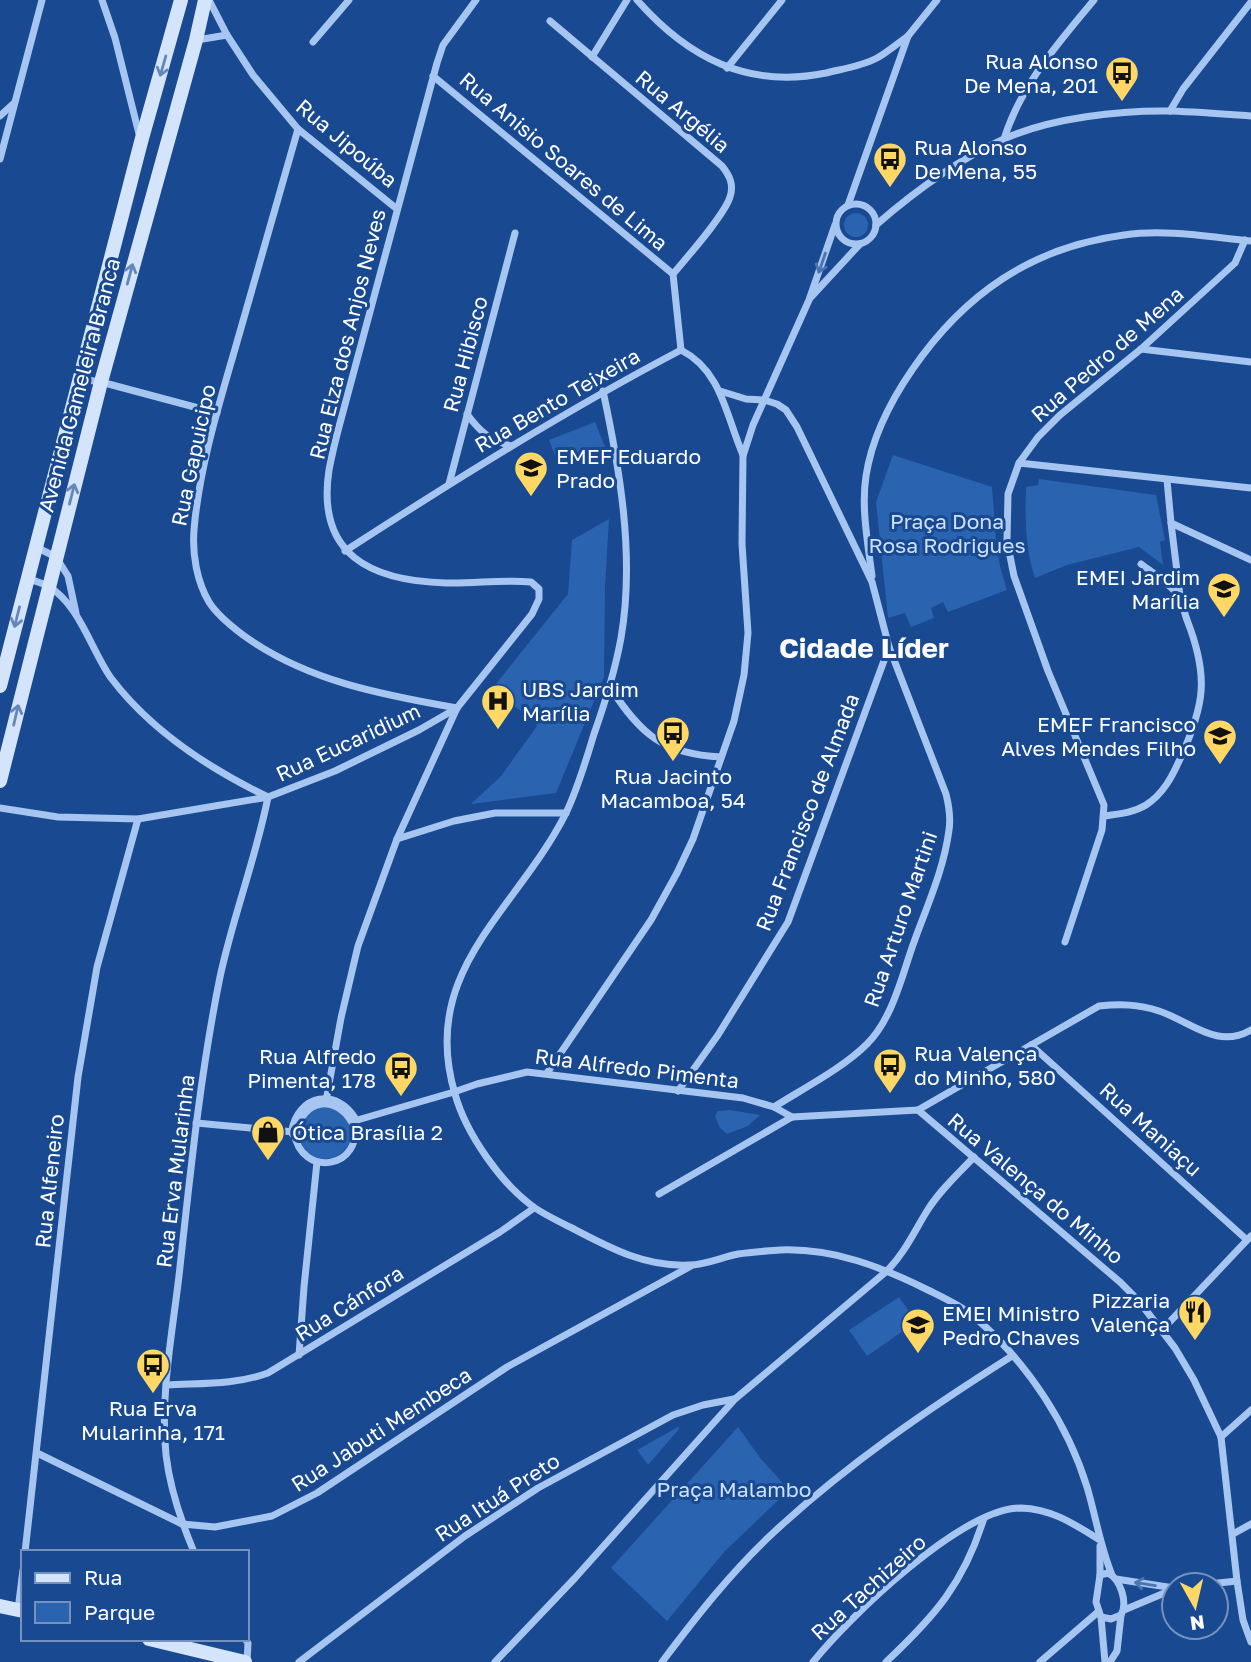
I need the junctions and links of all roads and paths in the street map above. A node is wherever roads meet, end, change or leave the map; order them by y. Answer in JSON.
{"nodes":[{"id":1,"x":42,"y":0,"type":"edge"},
{"id":2,"x":102,"y":0,"type":"edge"},
{"id":3,"x":181,"y":0,"type":"edge"},
{"id":4,"x":207,"y":0,"type":"edge"},
{"id":5,"x":349,"y":0,"type":"edge"},
{"id":6,"x":476,"y":0,"type":"edge"},
{"id":7,"x":627,"y":0,"type":"edge"},
{"id":8,"x":637,"y":0,"type":"edge"},
{"id":9,"x":782,"y":0,"type":"edge"},
{"id":10,"x":937,"y":0,"type":"edge"},
{"id":11,"x":1094,"y":0,"type":"edge"},
{"id":12,"x":1251,"y":2,"type":"edge"},
{"id":13,"x":550,"y":21,"type":"dead end"},
{"id":14,"x":227,"y":35,"type":"junction"},
{"id":15,"x":908,"y":36,"type":"junction"},
{"id":16,"x":196,"y":40,"type":"junction"},
{"id":17,"x":313,"y":42,"type":"dead end"},
{"id":18,"x":592,"y":57,"type":"junction"},
{"id":19,"x":727,"y":68,"type":"junction"},
{"id":20,"x":433,"y":76,"type":"junction"},
{"id":21,"x":13,"y":103,"type":"junction"},
{"id":22,"x":1170,"y":111,"type":"junction"},
{"id":23,"x":0,"y":116,"type":"edge"},
{"id":24,"x":1251,"y":116,"type":"edge"},
{"id":25,"x":298,"y":129,"type":"junction"},
{"id":26,"x":1004,"y":139,"type":"junction"},
{"id":27,"x":141,"y":142,"type":"junction"},
{"id":28,"x":0,"y":159,"type":"edge"},
{"id":29,"x":135,"y":168,"type":"junction"},
{"id":30,"x":157,"y":175,"type":"junction"},
{"id":31,"x":848,"y":205,"type":"junction"},
{"id":32,"x":397,"y":209,"type":"junction"},
{"id":33,"x":835,"y":225,"type":"junction"},
{"id":34,"x":876,"y":225,"type":"junction"},
{"id":35,"x":515,"y":233,"type":"dead end"},
{"id":36,"x":1248,"y":240,"type":"edge"},
{"id":37,"x":860,"y":244,"type":"junction"},
{"id":38,"x":673,"y":274,"type":"junction"},
{"id":39,"x":809,"y":300,"type":"junction"},
{"id":40,"x":1141,"y":349,"type":"junction"},
{"id":41,"x":681,"y":350,"type":"junction"},
{"id":42,"x":1251,"y":362,"type":"edge"},
{"id":43,"x":80,"y":379,"type":"junction"},
{"id":44,"x":100,"y":382,"type":"junction"},
{"id":45,"x":603,"y":391,"type":"junction"},
{"id":46,"x":720,"y":391,"type":"junction"},
{"id":47,"x":764,"y":400,"type":"junction"},
{"id":48,"x":216,"y":413,"type":"junction"},
{"id":49,"x":467,"y":414,"type":"junction"},
{"id":50,"x":511,"y":446,"type":"junction"},
{"id":51,"x":743,"y":456,"type":"junction"},
{"id":52,"x":1019,"y":463,"type":"junction"},
{"id":53,"x":1167,"y":480,"type":"junction"},
{"id":54,"x":449,"y":484,"type":"junction"},
{"id":55,"x":1251,"y":488,"type":"edge"},
{"id":56,"x":1171,"y":523,"type":"junction"},
{"id":57,"x":35,"y":546,"type":"junction"},
{"id":58,"x":345,"y":551,"type":"junction"},
{"id":59,"x":56,"y":557,"type":"junction"},
{"id":60,"x":1251,"y":560,"type":"edge"},
{"id":61,"x":1141,"y":564,"type":"dead end"},
{"id":62,"x":27,"y":578,"type":"junction"},
{"id":63,"x":872,"y":582,"type":"junction"},
{"id":64,"x":50,"y":587,"type":"junction"},
{"id":65,"x":1180,"y":596,"type":"junction"},
{"id":66,"x":76,"y":613,"type":"junction"},
{"id":67,"x":889,"y":647,"type":"junction"},
{"id":68,"x":0,"y":685,"type":"edge"},
{"id":69,"x":610,"y":687,"type":"junction"},
{"id":70,"x":457,"y":708,"type":"junction"},
{"id":71,"x":721,"y":757,"type":"junction"},
{"id":72,"x":0,"y":781,"type":"edge"},
{"id":73,"x":268,"y":797,"type":"junction"},
{"id":74,"x":0,"y":808,"type":"edge"},
{"id":75,"x":566,"y":813,"type":"junction"},
{"id":76,"x":1104,"y":816,"type":"junction"},
{"id":77,"x":138,"y":820,"type":"junction"},
{"id":78,"x":397,"y":839,"type":"junction"},
{"id":79,"x":1065,"y":942,"type":"dead end"},
{"id":80,"x":1251,"y":1030,"type":"edge"},
{"id":81,"x":1031,"y":1045,"type":"junction"},
{"id":82,"x":547,"y":1073,"type":"junction"},
{"id":83,"x":678,"y":1091,"type":"junction"},
{"id":84,"x":454,"y":1092,"type":"junction"},
{"id":85,"x":326,"y":1101,"type":"junction"},
{"id":86,"x":775,"y":1107,"type":"junction"},
{"id":87,"x":918,"y":1110,"type":"junction"},
{"id":88,"x":792,"y":1117,"type":"junction"},
{"id":89,"x":354,"y":1121,"type":"junction"},
{"id":90,"x":196,"y":1122,"type":"junction"},
{"id":91,"x":294,"y":1132,"type":"junction"},
{"id":92,"x":974,"y":1157,"type":"junction"},
{"id":93,"x":317,"y":1162,"type":"junction"},
{"id":94,"x":659,"y":1194,"type":"dead end"},
{"id":95,"x":534,"y":1208,"type":"junction"},
{"id":96,"x":1249,"y":1238,"type":"edge"},
{"id":97,"x":691,"y":1265,"type":"junction"},
{"id":98,"x":888,"y":1270,"type":"junction"},
{"id":99,"x":1162,"y":1330,"type":"junction"},
{"id":100,"x":299,"y":1355,"type":"junction"},
{"id":101,"x":1012,"y":1356,"type":"junction"},
{"id":102,"x":167,"y":1385,"type":"junction"},
{"id":103,"x":735,"y":1399,"type":"junction"},
{"id":104,"x":1251,"y":1410,"type":"edge"},
{"id":105,"x":1221,"y":1437,"type":"junction"},
{"id":106,"x":37,"y":1453,"type":"junction"},
{"id":107,"x":984,"y":1517,"type":"junction"},
{"id":108,"x":182,"y":1524,"type":"junction"},
{"id":109,"x":1251,"y":1524,"type":"edge"},
{"id":110,"x":1233,"y":1534,"type":"junction"},
{"id":111,"x":1100,"y":1543,"type":"junction"},
{"id":112,"x":25,"y":1550,"type":"edge"},
{"id":113,"x":193,"y":1550,"type":"edge"},
{"id":114,"x":1100,"y":1575,"type":"junction"},
{"id":115,"x":1114,"y":1577,"type":"junction"},
{"id":116,"x":1237,"y":1581,"type":"junction"},
{"id":117,"x":1230,"y":1582,"type":"edge"},
{"id":118,"x":1160,"y":1585,"type":"edge"},
{"id":119,"x":1160,"y":1595,"type":"edge"},
{"id":120,"x":0,"y":1605,"type":"edge"},
{"id":121,"x":20,"y":1610,"type":"edge"},
{"id":122,"x":1122,"y":1613,"type":"junction"},
{"id":123,"x":1099,"y":1614,"type":"junction"},
{"id":124,"x":157,"y":1641,"type":"edge"},
{"id":125,"x":246,"y":1641,"type":"edge"},
{"id":126,"x":1251,"y":1642,"type":"edge"},
{"id":127,"x":1104,"y":1658,"type":"edge"},
{"id":128,"x":1115,"y":1660,"type":"edge"},
{"id":129,"x":246,"y":1662,"type":"edge"},
{"id":130,"x":299,"y":1662,"type":"edge"},
{"id":131,"x":495,"y":1662,"type":"edge"},
{"id":132,"x":662,"y":1662,"type":"edge"},
{"id":133,"x":813,"y":1662,"type":"edge"},
{"id":134,"x":886,"y":1662,"type":"edge"},
{"id":135,"x":1040,"y":1662,"type":"edge"}],
"edges":[{"from":1,"to":21,"type":"street"},
{"from":2,"to":27,"type":"street"},
{"from":3,"to":27,"type":"main road","name":"Avenida Gameleira Branca","one_way":true},
{"from":4,"to":14,"type":"street","name":"Rua Jipoúba"},
{"from":4,"to":16,"type":"main road","name":"Avenida Gameleira Branca"},
{"from":5,"to":17,"type":"street"},
{"from":6,"to":20,"type":"street","name":"Rua Elza dos Anjos Neves"},
{"from":7,"to":18,"type":"street"},
{"from":8,"to":19,"type":"street"},
{"from":9,"to":19,"type":"street"},
{"from":10,"to":15,"type":"street"},
{"from":11,"to":26,"type":"street"},
{"from":12,"to":22,"type":"street"},
{"from":13,"to":18,"type":"street","name":"Rua Argélia"},
{"from":14,"to":16,"type":"street"},
{"from":14,"to":25,"type":"street","name":"Rua Jipoúba"},
{"from":15,"to":19,"type":"street"},
{"from":15,"to":31,"type":"street"},
{"from":16,"to":30,"type":"main road","name":"Avenida Gameleira Branca"},
{"from":18,"to":38,"type":"street","name":"Rua Argélia"},
{"from":20,"to":32,"type":"street","name":"Rua Elza dos Anjos Neves"},
{"from":20,"to":38,"type":"street","name":"Rua Anisio Soares de Lima"},
{"from":21,"to":23,"type":"street"},
{"from":21,"to":28,"type":"street"},
{"from":22,"to":24,"type":"street"},
{"from":22,"to":26,"type":"street"},
{"from":25,"to":32,"type":"street","name":"Rua Jipoúba"},
{"from":25,"to":48,"type":"street","name":"Rua Gapuicipo"},
{"from":26,"to":34,"type":"street"},
{"from":27,"to":29,"type":"main road","name":"Avenida Gameleira Branca"},
{"from":29,"to":30,"type":"main road"},
{"from":29,"to":43,"type":"main road","name":"Avenida Gameleira Branca"},
{"from":44,"to":30,"type":"main road","name":"Avenida Gameleira Branca","one_way":true},
{"from":31,"to":33,"type":"street"},
{"from":31,"to":34,"type":"street"},
{"from":32,"to":58,"type":"street","name":"Rua Elza dos Anjos Neves"},
{"from":33,"to":37,"type":"street"},
{"from":33,"to":39,"type":"street","one_way":true},
{"from":34,"to":37,"type":"street"},
{"from":35,"to":49,"type":"street","name":"Rua Hibisco"},
{"from":36,"to":40,"type":"street","name":"Rua Pedro de Mena"},
{"from":36,"to":63,"type":"street"},
{"from":37,"to":39,"type":"street"},
{"from":38,"to":41,"type":"street"},
{"from":39,"to":47,"type":"street"},
{"from":40,"to":42,"type":"street"},
{"from":40,"to":52,"type":"street","name":"Rua Pedro de Mena"},
{"from":41,"to":45,"type":"street","name":"Rua Bento Teixeira"},
{"from":41,"to":46,"type":"street"},
{"from":43,"to":44,"type":"street"},
{"from":43,"to":57,"type":"main road","name":"Avenida Gameleira Branca"},
{"from":44,"to":48,"type":"street"},
{"from":59,"to":44,"type":"main road","name":"Avenida Gameleira Branca","one_way":true},
{"from":45,"to":50,"type":"street","name":"Rua Bento Teixeira"},
{"from":45,"to":69,"type":"street"},
{"from":46,"to":47,"type":"street"},
{"from":46,"to":51,"type":"street"},
{"from":47,"to":51,"type":"street"},
{"from":47,"to":63,"type":"street","name":"Rua Arturo Martini"},
{"from":48,"to":70,"type":"street","name":"Rua Gapuicipo"},
{"from":49,"to":50,"type":"street"},
{"from":49,"to":54,"type":"street","name":"Rua Hibisco"},
{"from":50,"to":54,"type":"street","name":"Rua Bento Teixeira"},
{"from":51,"to":71,"type":"street"},
{"from":52,"to":53,"type":"street"},
{"from":52,"to":76,"type":"street","name":"Rua Pedro de Mena"},
{"from":53,"to":55,"type":"street"},
{"from":53,"to":56,"type":"street"},
{"from":54,"to":58,"type":"street","name":"Rua Bento Teixeira"},
{"from":56,"to":60,"type":"street"},
{"from":56,"to":65,"type":"street"},
{"from":57,"to":59,"type":"street"},
{"from":57,"to":62,"type":"main road","name":"Avenida Gameleira Branca"},
{"from":58,"to":70,"type":"street"},
{"from":59,"to":64,"type":"main road","name":"Avenida Gameleira Branca"},
{"from":59,"to":66,"type":"street"},
{"from":61,"to":65,"type":"street"},
{"from":62,"to":64,"type":"street"},
{"from":62,"to":68,"type":"main road","name":"Avenida Gameleira Branca","one_way":true},
{"from":63,"to":67,"type":"street","name":"Rua Arturo Martini"},
{"from":64,"to":66,"type":"street"},
{"from":72,"to":64,"type":"main road","name":"Avenida Gameleira Branca","one_way":true},
{"from":65,"to":76,"type":"street"},
{"from":66,"to":73,"type":"street"},
{"from":67,"to":83,"type":"street","name":"Rua Francisco de Almada"},
{"from":67,"to":86,"type":"street","name":"Rua Arturo Martini"},
{"from":69,"to":71,"type":"street"},
{"from":69,"to":75,"type":"street"},
{"from":70,"to":73,"type":"street","name":"Rua Eucaridium"},
{"from":70,"to":78,"type":"street"},
{"from":71,"to":82,"type":"street"},
{"from":73,"to":77,"type":"street","name":"Rua Eucaridium"},
{"from":73,"to":90,"type":"street","name":"Rua Erva Mularinha"},
{"from":74,"to":77,"type":"street","name":"Rua Eucaridium"},
{"from":75,"to":78,"type":"street"},
{"from":75,"to":84,"type":"street"},
{"from":76,"to":79,"type":"street","name":"Rua Pedro de Mena"},
{"from":77,"to":106,"type":"street","name":"Rua Alfeneiro"},
{"from":78,"to":85,"type":"street"},
{"from":80,"to":81,"type":"street"},
{"from":81,"to":87,"type":"street"},
{"from":81,"to":96,"type":"street","name":"Rua Maniaçu"},
{"from":82,"to":83,"type":"street","name":"Rua Alfredo Pimenta"},
{"from":82,"to":84,"type":"street","name":"Rua Alfredo Pimenta"},
{"from":83,"to":86,"type":"street","name":"Rua Alfredo Pimenta"},
{"from":84,"to":89,"type":"street","name":"Rua Alfredo Pimenta"},
{"from":84,"to":95,"type":"street"},
{"from":85,"to":89,"type":"street"},
{"from":85,"to":91,"type":"street"},
{"from":86,"to":88,"type":"street","name":"Rua Alfredo Pimenta"},
{"from":87,"to":88,"type":"street","name":"Rua Valença do Minho"},
{"from":87,"to":92,"type":"street","name":"Rua Valença do Minho"},
{"from":88,"to":94,"type":"street"},
{"from":89,"to":93,"type":"street"},
{"from":90,"to":91,"type":"street"},
{"from":90,"to":102,"type":"street","name":"Rua Erva Mularinha"},
{"from":91,"to":93,"type":"street"},
{"from":92,"to":98,"type":"street"},
{"from":92,"to":99,"type":"street","name":"Rua Valença do Minho"},
{"from":93,"to":100,"type":"street"},
{"from":95,"to":97,"type":"street"},
{"from":95,"to":100,"type":"street","name":"Rua Cánfora"},
{"from":96,"to":99,"type":"street"},
{"from":97,"to":98,"type":"street"},
{"from":97,"to":108,"type":"street","name":"Rua Jabuti Membeca"},
{"from":98,"to":101,"type":"street"},
{"from":98,"to":103,"type":"street"},
{"from":99,"to":105,"type":"street","name":"Rua Valença do Minho"},
{"from":100,"to":102,"type":"street","name":"Rua Cánfora"},
{"from":101,"to":111,"type":"street"},
{"from":101,"to":132,"type":"street"},
{"from":102,"to":108,"type":"street","name":"Rua Erva Mularinha"},
{"from":103,"to":130,"type":"street","name":"Rua Ituá Preto"},
{"from":103,"to":131,"type":"street"},
{"from":104,"to":105,"type":"street"},
{"from":105,"to":110,"type":"street","name":"Rua Valença do Minho"},
{"from":106,"to":108,"type":"street","name":"Rua Jabuti Membeca"},
{"from":106,"to":112,"type":"street","name":"Rua Alfeneiro"},
{"from":107,"to":111,"type":"street","name":"Rua Tachizeiro"},
{"from":107,"to":133,"type":"street","name":"Rua Tachizeiro"},
{"from":107,"to":134,"type":"street"},
{"from":108,"to":113,"type":"street","name":"Rua Erva Mularinha"},
{"from":109,"to":110,"type":"street"},
{"from":110,"to":116,"type":"street","name":"Rua Valença do Minho"},
{"from":111,"to":114,"type":"street"},
{"from":111,"to":115,"type":"street"},
{"from":114,"to":115,"type":"street"},
{"from":114,"to":123,"type":"street"},
{"from":118,"to":115,"type":"street","one_way":true},
{"from":115,"to":122,"type":"street"},
{"from":116,"to":117,"type":"street"},
{"from":116,"to":126,"type":"street","name":"Rua Valença do Minho"},
{"from":119,"to":122,"type":"street"},
{"from":120,"to":121,"type":"main road"},
{"from":122,"to":123,"type":"street"},
{"from":122,"to":128,"type":"street"},
{"from":123,"to":127,"type":"street"},
{"from":123,"to":135,"type":"street"},
{"from":124,"to":129,"type":"main road"},
{"from":125,"to":129,"type":"street"},
{"from":127,"to":128,"type":"street"}]}
